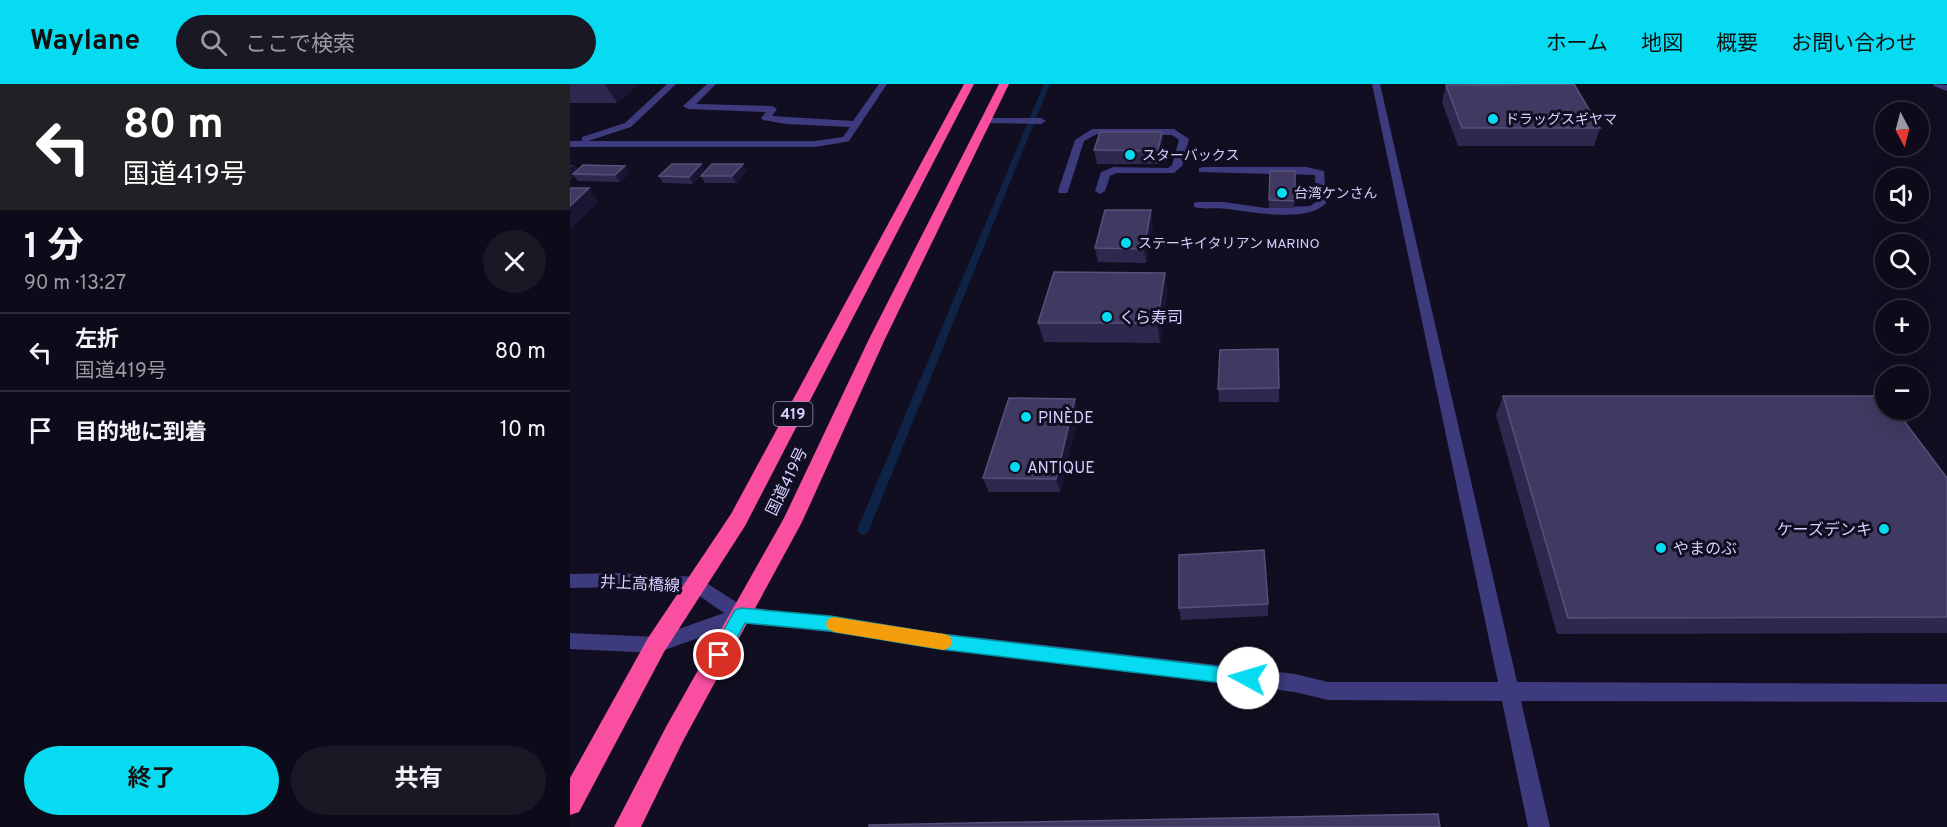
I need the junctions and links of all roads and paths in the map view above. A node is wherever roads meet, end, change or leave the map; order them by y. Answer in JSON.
{"nodes":[{"id":1,"x":672,"y":84,"type":"edge"},
{"id":2,"x":712,"y":84,"type":"edge"},
{"id":3,"x":883,"y":84,"type":"edge"},
{"id":4,"x":969,"y":84,"type":"edge"},
{"id":5,"x":1004,"y":84,"type":"edge"},
{"id":6,"x":1376,"y":84,"type":"edge"},
{"id":7,"x":1937,"y":84,"type":"edge"},
{"id":8,"x":1947,"y":88,"type":"edge"},
{"id":9,"x":986,"y":121,"type":"junction"},
{"id":10,"x":1041,"y":121,"type":"dead end"},
{"id":11,"x":856,"y":124,"type":"junction"},
{"id":12,"x":570,"y":142,"type":"edge"},
{"id":13,"x":1203,"y":170,"type":"dead end"},
{"id":14,"x":1063,"y":190,"type":"dead end"},
{"id":15,"x":1100,"y":191,"type":"dead end"},
{"id":16,"x":1198,"y":205,"type":"dead end"},
{"id":17,"x":570,"y":581,"type":"edge"},
{"id":18,"x":698,"y":585,"type":"junction"},
{"id":19,"x":741,"y":615,"type":"junction"},
{"id":20,"x":570,"y":641,"type":"edge"},
{"id":21,"x":656,"y":645,"type":"junction"},
{"id":22,"x":1508,"y":692,"type":"junction"},
{"id":23,"x":1947,"y":693,"type":"edge"},
{"id":24,"x":570,"y":803,"type":"edge"},
{"id":25,"x":627,"y":827,"type":"edge"},
{"id":26,"x":1539,"y":827,"type":"edge"}],
"edges":[{"from":1,"to":12,"type":"street"},
{"from":2,"to":11,"type":"street"},
{"from":3,"to":11,"type":"street"},
{"from":4,"to":18,"type":"highway","name":"国道419号","number":"419"},
{"from":5,"to":9,"type":"highway","name":"国道419号","number":"419"},
{"from":6,"to":22,"type":"street"},
{"from":7,"to":8,"type":"street"},
{"from":9,"to":10,"type":"street"},
{"from":9,"to":19,"type":"highway","name":"国道419号","number":"419"},
{"from":11,"to":12,"type":"street"},
{"from":13,"to":16,"type":"street"},
{"from":14,"to":15,"type":"street"},
{"from":17,"to":18,"type":"street","name":"井上高橋線"},
{"from":18,"to":19,"type":"street","name":"井上高橋線"},
{"from":18,"to":21,"type":"highway","name":"国道419号","number":"419"},
{"from":19,"to":21,"type":"street"},
{"from":19,"to":22,"type":"street"},
{"from":19,"to":25,"type":"highway","name":"国道419号","number":"419"},
{"from":20,"to":21,"type":"street"},
{"from":21,"to":24,"type":"highway","name":"国道419号","number":"419"},
{"from":22,"to":23,"type":"street"},
{"from":22,"to":26,"type":"street"}]}
